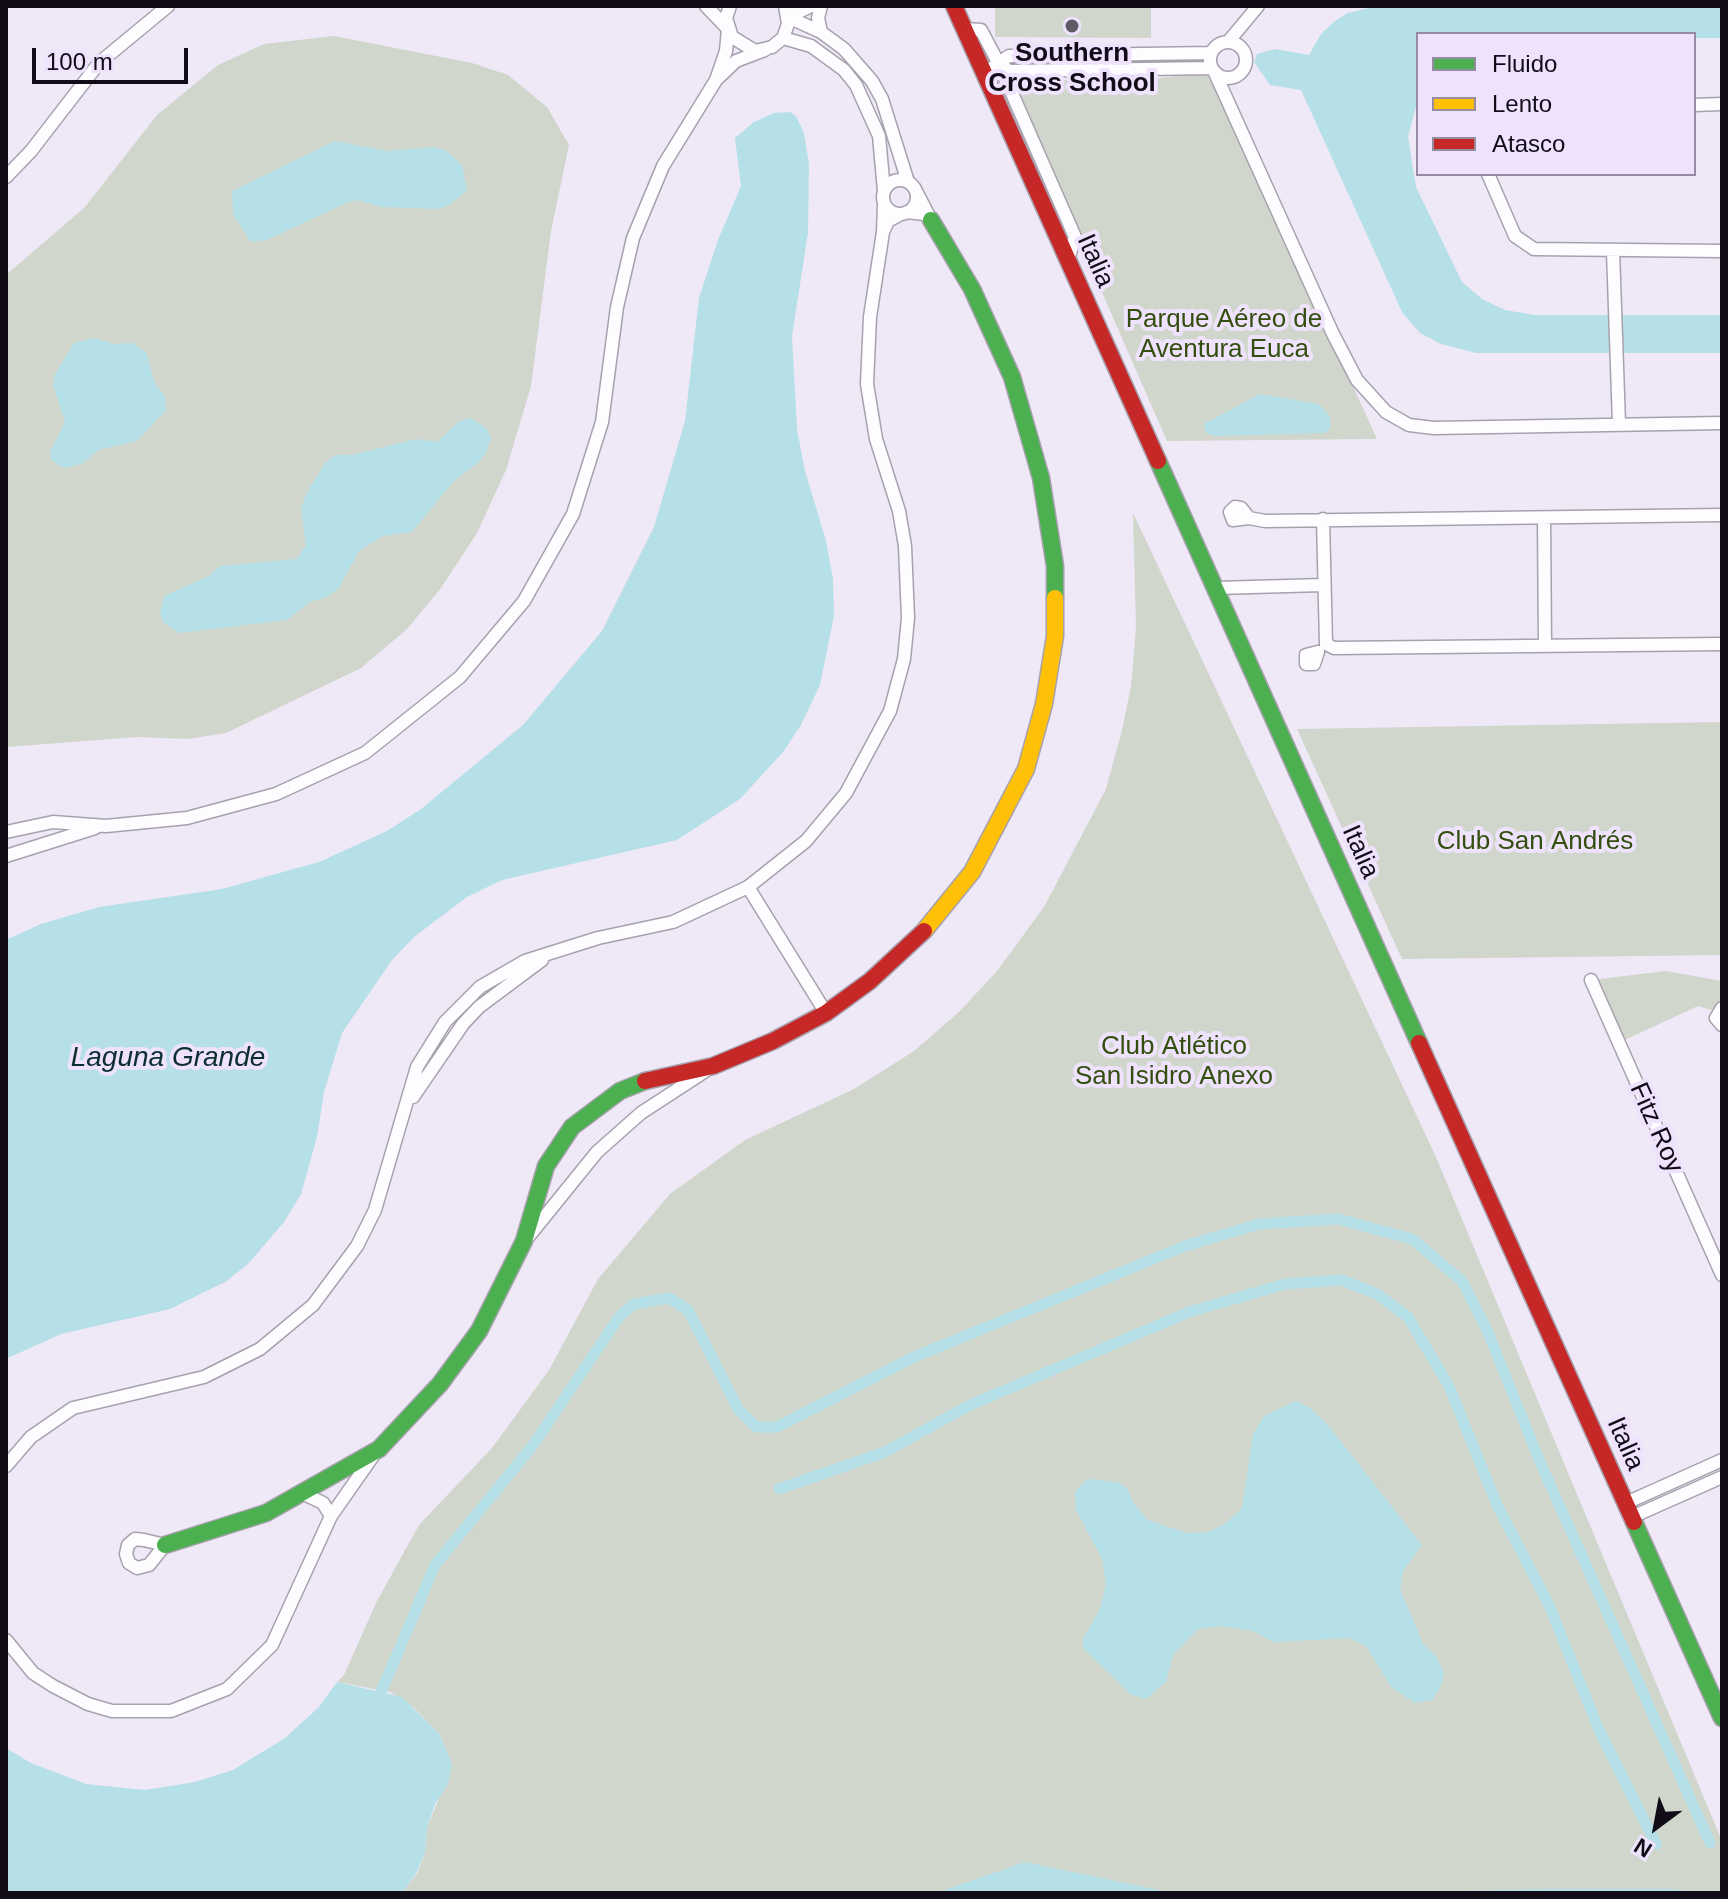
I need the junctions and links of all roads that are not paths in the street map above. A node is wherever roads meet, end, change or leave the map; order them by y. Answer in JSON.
{"nodes":[{"id":1,"x":168,"y":6,"type":"edge"},
{"id":2,"x":706,"y":6,"type":"edge"},
{"id":3,"x":730,"y":6,"type":"edge"},
{"id":4,"x":811,"y":6,"type":"edge"},
{"id":5,"x":821,"y":6,"type":"edge"},
{"id":6,"x":954,"y":6,"type":"edge"},
{"id":7,"x":787,"y":11,"type":"edge"},
{"id":8,"x":1255,"y":12,"type":"edge"},
{"id":9,"x":728,"y":29,"type":"junction"},
{"id":10,"x":821,"y":32,"type":"junction"},
{"id":11,"x":783,"y":38,"type":"junction"},
{"id":12,"x":1228,"y":42,"type":"junction"},
{"id":13,"x":765,"y":50,"type":"junction"},
{"id":14,"x":1244,"y":52,"type":"junction"},
{"id":15,"x":1211,"y":53,"type":"junction"},
{"id":16,"x":1134,"y":54,"type":"junction"},
{"id":17,"x":992,"y":69,"type":"junction"},
{"id":18,"x":1133,"y":69,"type":"junction"},
{"id":19,"x":1213,"y":70,"type":"junction"},
{"id":20,"x":1236,"y":76,"type":"junction"},
{"id":21,"x":716,"y":80,"type":"junction"},
{"id":22,"x":1722,"y":104,"type":"edge"},
{"id":23,"x":1696,"y":105,"type":"edge"},
{"id":24,"x":1232,"y":106,"type":"junction"},
{"id":25,"x":1489,"y":176,"type":"edge"},
{"id":26,"x":6,"y":177,"type":"edge"},
{"id":27,"x":912,"y":187,"type":"junction"},
{"id":28,"x":884,"y":197,"type":"junction"},
{"id":29,"x":904,"y":213,"type":"junction"},
{"id":30,"x":931,"y":220,"type":"junction"},
{"id":31,"x":883,"y":232,"type":"junction"},
{"id":32,"x":1613,"y":251,"type":"junction"},
{"id":33,"x":1722,"y":251,"type":"edge"},
{"id":34,"x":1722,"y":423,"type":"edge"},
{"id":35,"x":1619,"y":424,"type":"junction"},
{"id":36,"x":1722,"y":515,"type":"edge"},
{"id":37,"x":1249,"y":518,"type":"dead end"},
{"id":38,"x":1544,"y":518,"type":"junction"},
{"id":39,"x":1323,"y":519,"type":"junction"},
{"id":40,"x":1722,"y":528,"type":"edge"},
{"id":41,"x":1323,"y":585,"type":"junction"},
{"id":42,"x":1216,"y":588,"type":"junction"},
{"id":43,"x":1722,"y":644,"type":"edge"},
{"id":44,"x":1545,"y":646,"type":"junction"},
{"id":45,"x":106,"y":826,"type":"junction"},
{"id":46,"x":6,"y":832,"type":"edge"},
{"id":47,"x":9,"y":855,"type":"edge"},
{"id":48,"x":748,"y":887,"type":"junction"},
{"id":49,"x":1591,"y":980,"type":"dead end"},
{"id":50,"x":1722,"y":1008,"type":"edge"},
{"id":51,"x":826,"y":1013,"type":"junction"},
{"id":52,"x":1721,"y":1026,"type":"edge"},
{"id":53,"x":713,"y":1066,"type":"junction"},
{"id":54,"x":653,"y":1078,"type":"junction"},
{"id":55,"x":664,"y":1098,"type":"junction"},
{"id":56,"x":538,"y":1188,"type":"junction"},
{"id":57,"x":557,"y":1199,"type":"junction"},
{"id":58,"x":524,"y":1241,"type":"junction"},
{"id":59,"x":1722,"y":1275,"type":"edge"},
{"id":60,"x":379,"y":1449,"type":"junction"},
{"id":61,"x":11,"y":1456,"type":"edge"},
{"id":62,"x":1722,"y":1460,"type":"edge"},
{"id":63,"x":6,"y":1466,"type":"edge"},
{"id":64,"x":1722,"y":1477,"type":"edge"},
{"id":65,"x":304,"y":1494,"type":"junction"},
{"id":66,"x":1629,"y":1510,"type":"junction"},
{"id":67,"x":331,"y":1516,"type":"junction"},
{"id":68,"x":165,"y":1545,"type":"dead end"},
{"id":69,"x":6,"y":1640,"type":"edge"},
{"id":70,"x":1722,"y":1718,"type":"edge"}],
"edges":[{"from":1,"to":26,"type":"street"},
{"from":2,"to":9,"type":"street"},
{"from":3,"to":9,"type":"street"},
{"from":4,"to":7,"type":"street"},
{"from":5,"to":10,"type":"street"},
{"from":6,"to":17,"type":"street","name":"Italia"},
{"from":7,"to":10,"type":"street"},
{"from":7,"to":11,"type":"street"},
{"from":8,"to":12,"type":"street"},
{"from":8,"to":14,"type":"street"},
{"from":9,"to":13,"type":"street"},
{"from":9,"to":21,"type":"street"},
{"from":10,"to":27,"type":"street"},
{"from":11,"to":13,"type":"street"},
{"from":11,"to":28,"type":"street"},
{"from":12,"to":14,"type":"street"},
{"from":12,"to":15,"type":"street"},
{"from":13,"to":21,"type":"street"},
{"from":14,"to":20,"type":"street"},
{"from":15,"to":16,"type":"street"},
{"from":15,"to":19,"type":"street"},
{"from":16,"to":17,"type":"street"},
{"from":16,"to":18,"type":"street"},
{"from":17,"to":18,"type":"street"},
{"from":17,"to":42,"type":"street","name":"Italia"},
{"from":18,"to":19,"type":"street"},
{"from":19,"to":20,"type":"street"},
{"from":19,"to":24,"type":"street"},
{"from":20,"to":24,"type":"street"},
{"from":21,"to":45,"type":"street"},
{"from":22,"to":23,"type":"street"},
{"from":24,"to":35,"type":"street"},
{"from":25,"to":32,"type":"street"},
{"from":27,"to":28,"type":"street"},
{"from":27,"to":29,"type":"street"},
{"from":27,"to":30,"type":"street"},
{"from":28,"to":29,"type":"street"},
{"from":28,"to":31,"type":"street"},
{"from":29,"to":30,"type":"street"},
{"from":29,"to":31,"type":"street"},
{"from":30,"to":51,"type":"street"},
{"from":31,"to":48,"type":"street"},
{"from":32,"to":33,"type":"street"},
{"from":32,"to":35,"type":"street"},
{"from":34,"to":35,"type":"street"},
{"from":36,"to":38,"type":"street"},
{"from":36,"to":40,"type":"street"},
{"from":37,"to":39,"type":"street"},
{"from":38,"to":39,"type":"street"},
{"from":38,"to":44,"type":"street"},
{"from":39,"to":41,"type":"street"},
{"from":41,"to":42,"type":"street"},
{"from":41,"to":44,"type":"street"},
{"from":42,"to":66,"type":"street","name":"Italia"},
{"from":43,"to":44,"type":"street"},
{"from":45,"to":46,"type":"street"},
{"from":45,"to":47,"type":"street"},
{"from":46,"to":47,"type":"street"},
{"from":48,"to":51,"type":"street"},
{"from":48,"to":61,"type":"street"},
{"from":49,"to":59,"type":"street","name":"Fitz Roy"},
{"from":50,"to":52,"type":"street"},
{"from":51,"to":53,"type":"street"},
{"from":53,"to":54,"type":"street"},
{"from":53,"to":55,"type":"street"},
{"from":54,"to":55,"type":"street"},
{"from":54,"to":56,"type":"street"},
{"from":55,"to":57,"type":"street"},
{"from":56,"to":57,"type":"street"},
{"from":56,"to":58,"type":"street"},
{"from":57,"to":58,"type":"street"},
{"from":58,"to":60,"type":"street"},
{"from":60,"to":65,"type":"street"},
{"from":60,"to":67,"type":"street"},
{"from":61,"to":63,"type":"street"},
{"from":62,"to":66,"type":"street"},
{"from":64,"to":66,"type":"street"},
{"from":65,"to":67,"type":"street"},
{"from":65,"to":68,"type":"street"},
{"from":66,"to":70,"type":"street","name":"Italia"},
{"from":67,"to":69,"type":"street"}]}
